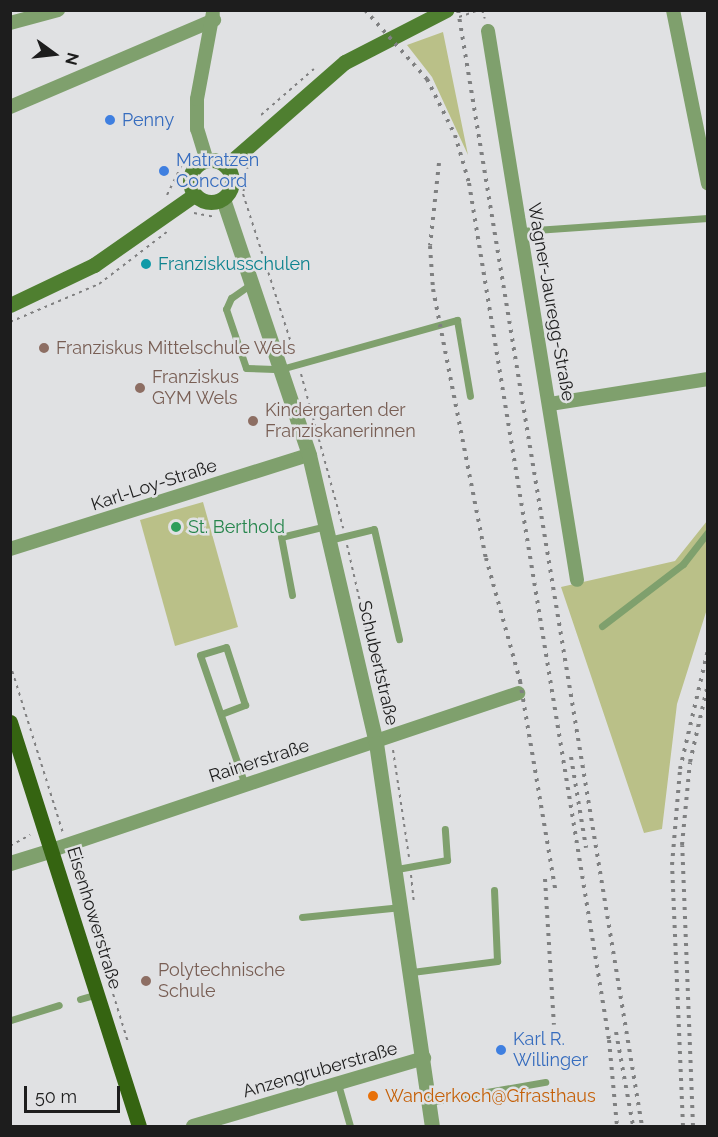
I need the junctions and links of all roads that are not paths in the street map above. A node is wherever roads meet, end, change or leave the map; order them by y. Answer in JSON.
{"nodes":[{"id":1,"x":58,"y":10,"type":"edge"},
{"id":2,"x":672,"y":10,"type":"edge"},
{"id":3,"x":214,"y":15,"type":"edge"},
{"id":4,"x":448,"y":15,"type":"edge"},
{"id":5,"x":10,"y":23,"type":"edge"},
{"id":6,"x":488,"y":31,"type":"dead end"},
{"id":7,"x":10,"y":107,"type":"edge"},
{"id":8,"x":705,"y":153,"type":"edge"},
{"id":9,"x":207,"y":161,"type":"junction"},
{"id":10,"x":226,"y":166,"type":"junction"},
{"id":11,"x":708,"y":183,"type":"edge"},
{"id":12,"x":194,"y":195,"type":"junction"},
{"id":13,"x":223,"y":199,"type":"junction"},
{"id":14,"x":708,"y":218,"type":"edge"},
{"id":15,"x":521,"y":231,"type":"junction"},
{"id":16,"x":253,"y":283,"type":"junction"},
{"id":17,"x":10,"y":305,"type":"edge"},
{"id":18,"x":281,"y":369,"type":"junction"},
{"id":19,"x":708,"y":379,"type":"edge"},
{"id":20,"x":470,"y":396,"type":"dead end"},
{"id":21,"x":550,"y":404,"type":"junction"},
{"id":22,"x":309,"y":455,"type":"junction"},
{"id":23,"x":708,"y":532,"type":"edge"},
{"id":24,"x":327,"y":533,"type":"junction"},
{"id":25,"x":10,"y":549,"type":"edge"},
{"id":26,"x":577,"y":580,"type":"dead end"},
{"id":27,"x":292,"y":595,"type":"dead end"},
{"id":28,"x":602,"y":626,"type":"dead end"},
{"id":29,"x":399,"y":639,"type":"dead end"},
{"id":30,"x":518,"y":693,"type":"dead end"},
{"id":31,"x":221,"y":714,"type":"junction"},
{"id":32,"x":10,"y":722,"type":"edge"},
{"id":33,"x":384,"y":741,"type":"junction"},
{"id":34,"x":245,"y":785,"type":"junction"},
{"id":35,"x":445,"y":829,"type":"dead end"},
{"id":36,"x":52,"y":850,"type":"junction"},
{"id":37,"x":10,"y":863,"type":"edge"},
{"id":38,"x":404,"y":868,"type":"junction"},
{"id":39,"x":494,"y":890,"type":"dead end"},
{"id":40,"x":403,"y":907,"type":"junction"},
{"id":41,"x":302,"y":917,"type":"dead end"},
{"id":42,"x":412,"y":972,"type":"junction"},
{"id":43,"x":97,"y":994,"type":"junction"},
{"id":44,"x":80,"y":999,"type":"dead end"},
{"id":45,"x":59,"y":1005,"type":"dead end"},
{"id":46,"x":11,"y":1020,"type":"edge"},
{"id":47,"x":424,"y":1058,"type":"junction"},
{"id":48,"x":545,"y":1082,"type":"dead end"},
{"id":49,"x":338,"y":1084,"type":"junction"},
{"id":50,"x":429,"y":1102,"type":"junction"},
{"id":51,"x":139,"y":1126,"type":"edge"},
{"id":52,"x":193,"y":1126,"type":"edge"},
{"id":53,"x":350,"y":1126,"type":"edge"},
{"id":54,"x":432,"y":1126,"type":"edge"}],
"edges":[{"from":1,"to":5,"type":"street"},
{"from":2,"to":8,"type":"street"},
{"from":3,"to":7,"type":"street"},
{"from":3,"to":9,"type":"street"},
{"from":4,"to":10,"type":"main road"},
{"from":6,"to":15,"type":"street","name":"Wagner-Jauregg-Straße"},
{"from":8,"to":11,"type":"street"},
{"from":9,"to":10,"type":"main road"},
{"from":9,"to":12,"type":"main road"},
{"from":10,"to":13,"type":"main road"},
{"from":12,"to":13,"type":"main road"},
{"from":12,"to":17,"type":"main road"},
{"from":13,"to":16,"type":"street","name":"Schubertstraße"},
{"from":14,"to":15,"type":"lane"},
{"from":15,"to":21,"type":"street","name":"Wagner-Jauregg-Straße"},
{"from":16,"to":18,"type":"street","name":"Schubertstraße"},
{"from":16,"to":18,"type":"lane"},
{"from":18,"to":20,"type":"lane"},
{"from":18,"to":22,"type":"street","name":"Schubertstraße"},
{"from":19,"to":21,"type":"street"},
{"from":21,"to":26,"type":"street","name":"Wagner-Jauregg-Straße"},
{"from":22,"to":24,"type":"street","name":"Schubertstraße"},
{"from":22,"to":25,"type":"street","name":"Karl-Loy-Straße"},
{"from":23,"to":28,"type":"lane"},
{"from":24,"to":27,"type":"lane"},
{"from":24,"to":29,"type":"lane"},
{"from":24,"to":33,"type":"street","name":"Schubertstraße"},
{"from":30,"to":33,"type":"street","name":"Rainerstraße"},
{"from":31,"to":31,"type":"lane"},
{"from":31,"to":34,"type":"lane"},
{"from":32,"to":36,"type":"main road","name":"Eisenhowerstraße"},
{"from":33,"to":34,"type":"street","name":"Rainerstraße"},
{"from":33,"to":38,"type":"street","name":"Schubertstraße"},
{"from":34,"to":36,"type":"street","name":"Rainerstraße"},
{"from":35,"to":38,"type":"lane"},
{"from":36,"to":37,"type":"street","name":"Rainerstraße"},
{"from":36,"to":43,"type":"main road","name":"Eisenhowerstraße"},
{"from":38,"to":40,"type":"street","name":"Schubertstraße"},
{"from":39,"to":42,"type":"lane"},
{"from":40,"to":41,"type":"lane"},
{"from":40,"to":42,"type":"street","name":"Schubertstraße"},
{"from":42,"to":47,"type":"street","name":"Schubertstraße"},
{"from":43,"to":44,"type":"lane"},
{"from":43,"to":51,"type":"main road","name":"Eisenhowerstraße"},
{"from":45,"to":46,"type":"lane"},
{"from":47,"to":49,"type":"street","name":"Anzengruberstraße"},
{"from":47,"to":50,"type":"street","name":"Schubertstraße"},
{"from":48,"to":50,"type":"lane"},
{"from":49,"to":52,"type":"street","name":"Anzengruberstraße"},
{"from":49,"to":53,"type":"lane"},
{"from":50,"to":54,"type":"street","name":"Schubertstraße"}]}
